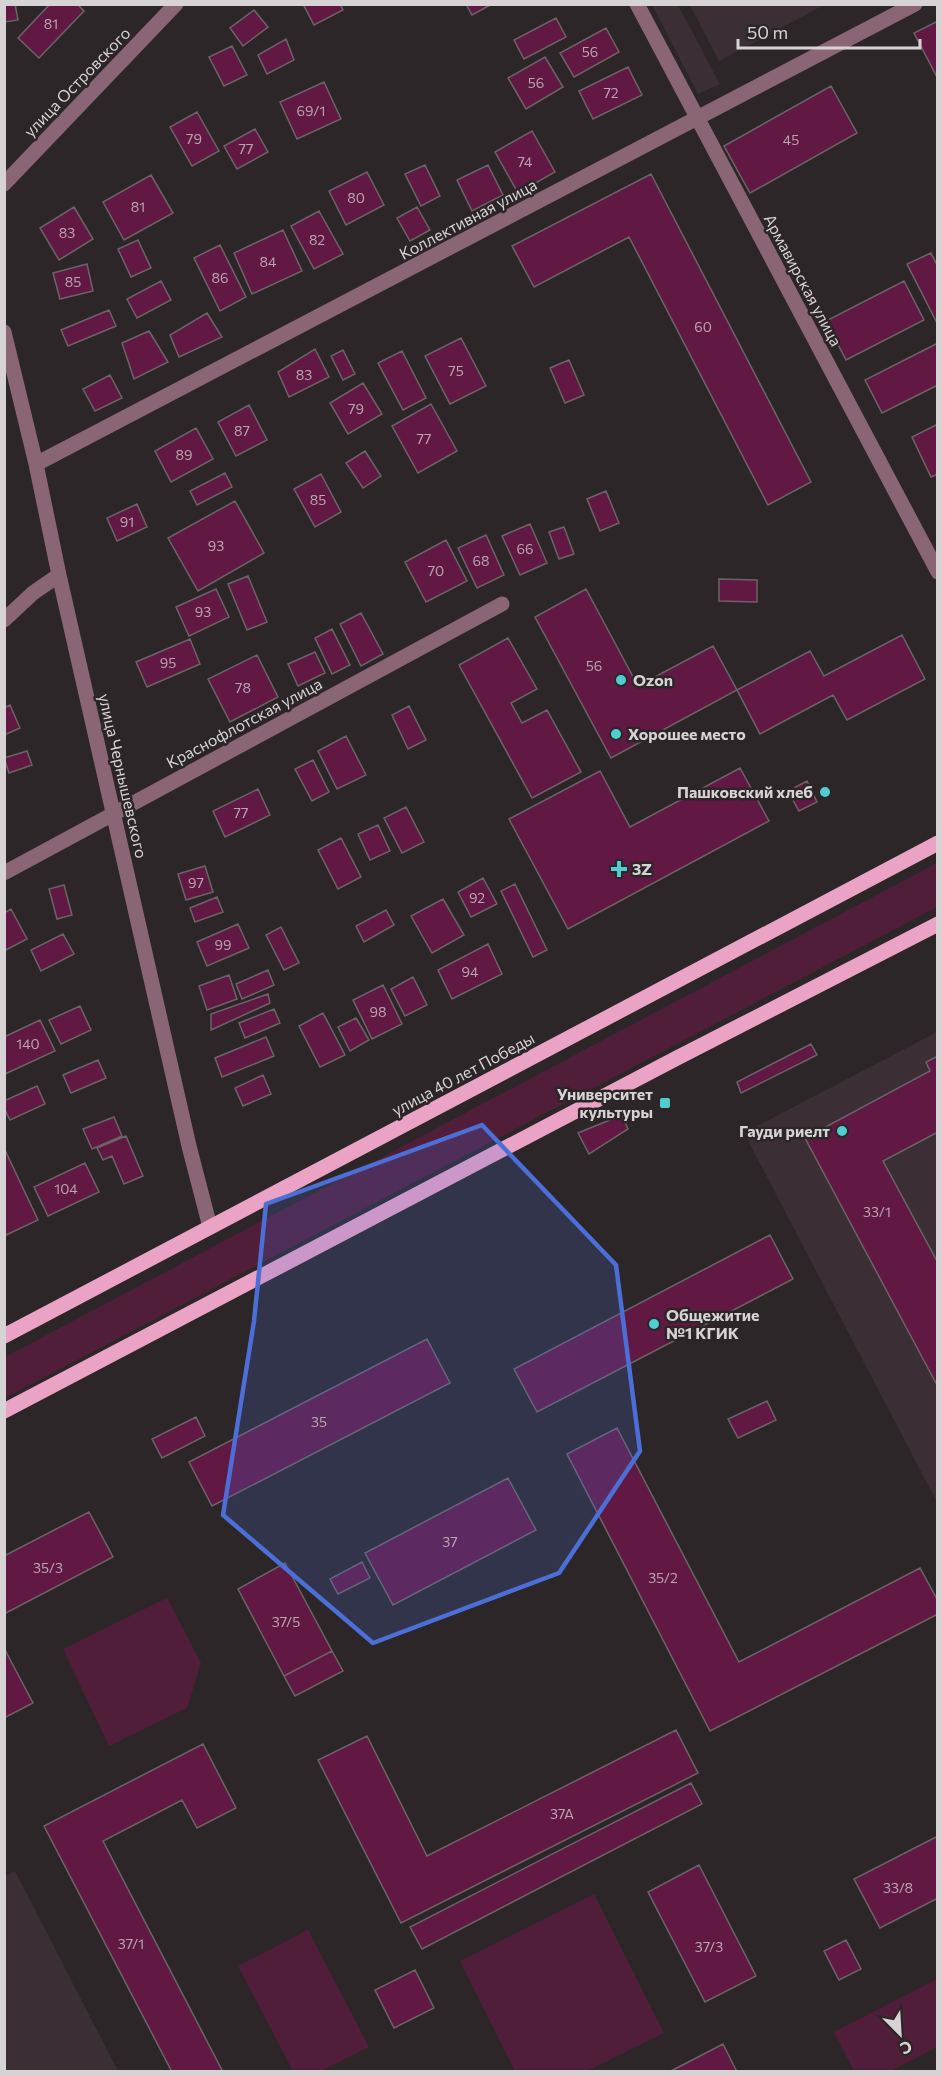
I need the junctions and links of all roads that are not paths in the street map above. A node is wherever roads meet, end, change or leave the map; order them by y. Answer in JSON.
{"nodes":[{"id":1,"x":176,"y":4,"type":"edge"},
{"id":2,"x":637,"y":4,"type":"edge"},
{"id":3,"x":915,"y":4,"type":"edge"},
{"id":4,"x":696,"y":118,"type":"junction"},
{"id":5,"x":4,"y":184,"type":"edge"},
{"id":6,"x":4,"y":332,"type":"edge"},
{"id":7,"x":36,"y":464,"type":"junction"},
{"id":8,"x":938,"y":572,"type":"edge"},
{"id":9,"x":59,"y":575,"type":"junction"},
{"id":10,"x":502,"y":604,"type":"dead end"},
{"id":11,"x":4,"y":620,"type":"edge"},
{"id":12,"x":113,"y":814,"type":"junction"},
{"id":13,"x":938,"y":843,"type":"edge"},
{"id":14,"x":4,"y":873,"type":"edge"},
{"id":15,"x":938,"y":924,"type":"edge"},
{"id":16,"x":210,"y":1227,"type":"junction"},
{"id":17,"x":4,"y":1336,"type":"edge"},
{"id":18,"x":4,"y":1411,"type":"edge"}],
"edges":[{"from":1,"to":5,"type":"street","name":"улица Островского"},
{"from":2,"to":4,"type":"street","name":"Армавирская улица"},
{"from":3,"to":4,"type":"street","name":"Коллективная улица"},
{"from":4,"to":7,"type":"street","name":"Коллективная улица"},
{"from":4,"to":8,"type":"street","name":"Армавирская улица"},
{"from":6,"to":7,"type":"street","name":"улица Чернышевского"},
{"from":7,"to":9,"type":"street","name":"улица Чернышевского"},
{"from":9,"to":11,"type":"street"},
{"from":9,"to":12,"type":"street","name":"улица Чернышевского"},
{"from":10,"to":12,"type":"street","name":"Краснофлотская улица"},
{"from":12,"to":14,"type":"street","name":"Краснофлотская улица"},
{"from":12,"to":16,"type":"street","name":"улица Чернышевского"},
{"from":13,"to":16,"type":"main road","name":"улица 40 лет Победы"},
{"from":15,"to":18,"type":"main road"},
{"from":16,"to":17,"type":"main road","name":"улица 40 лет Победы"}]}
